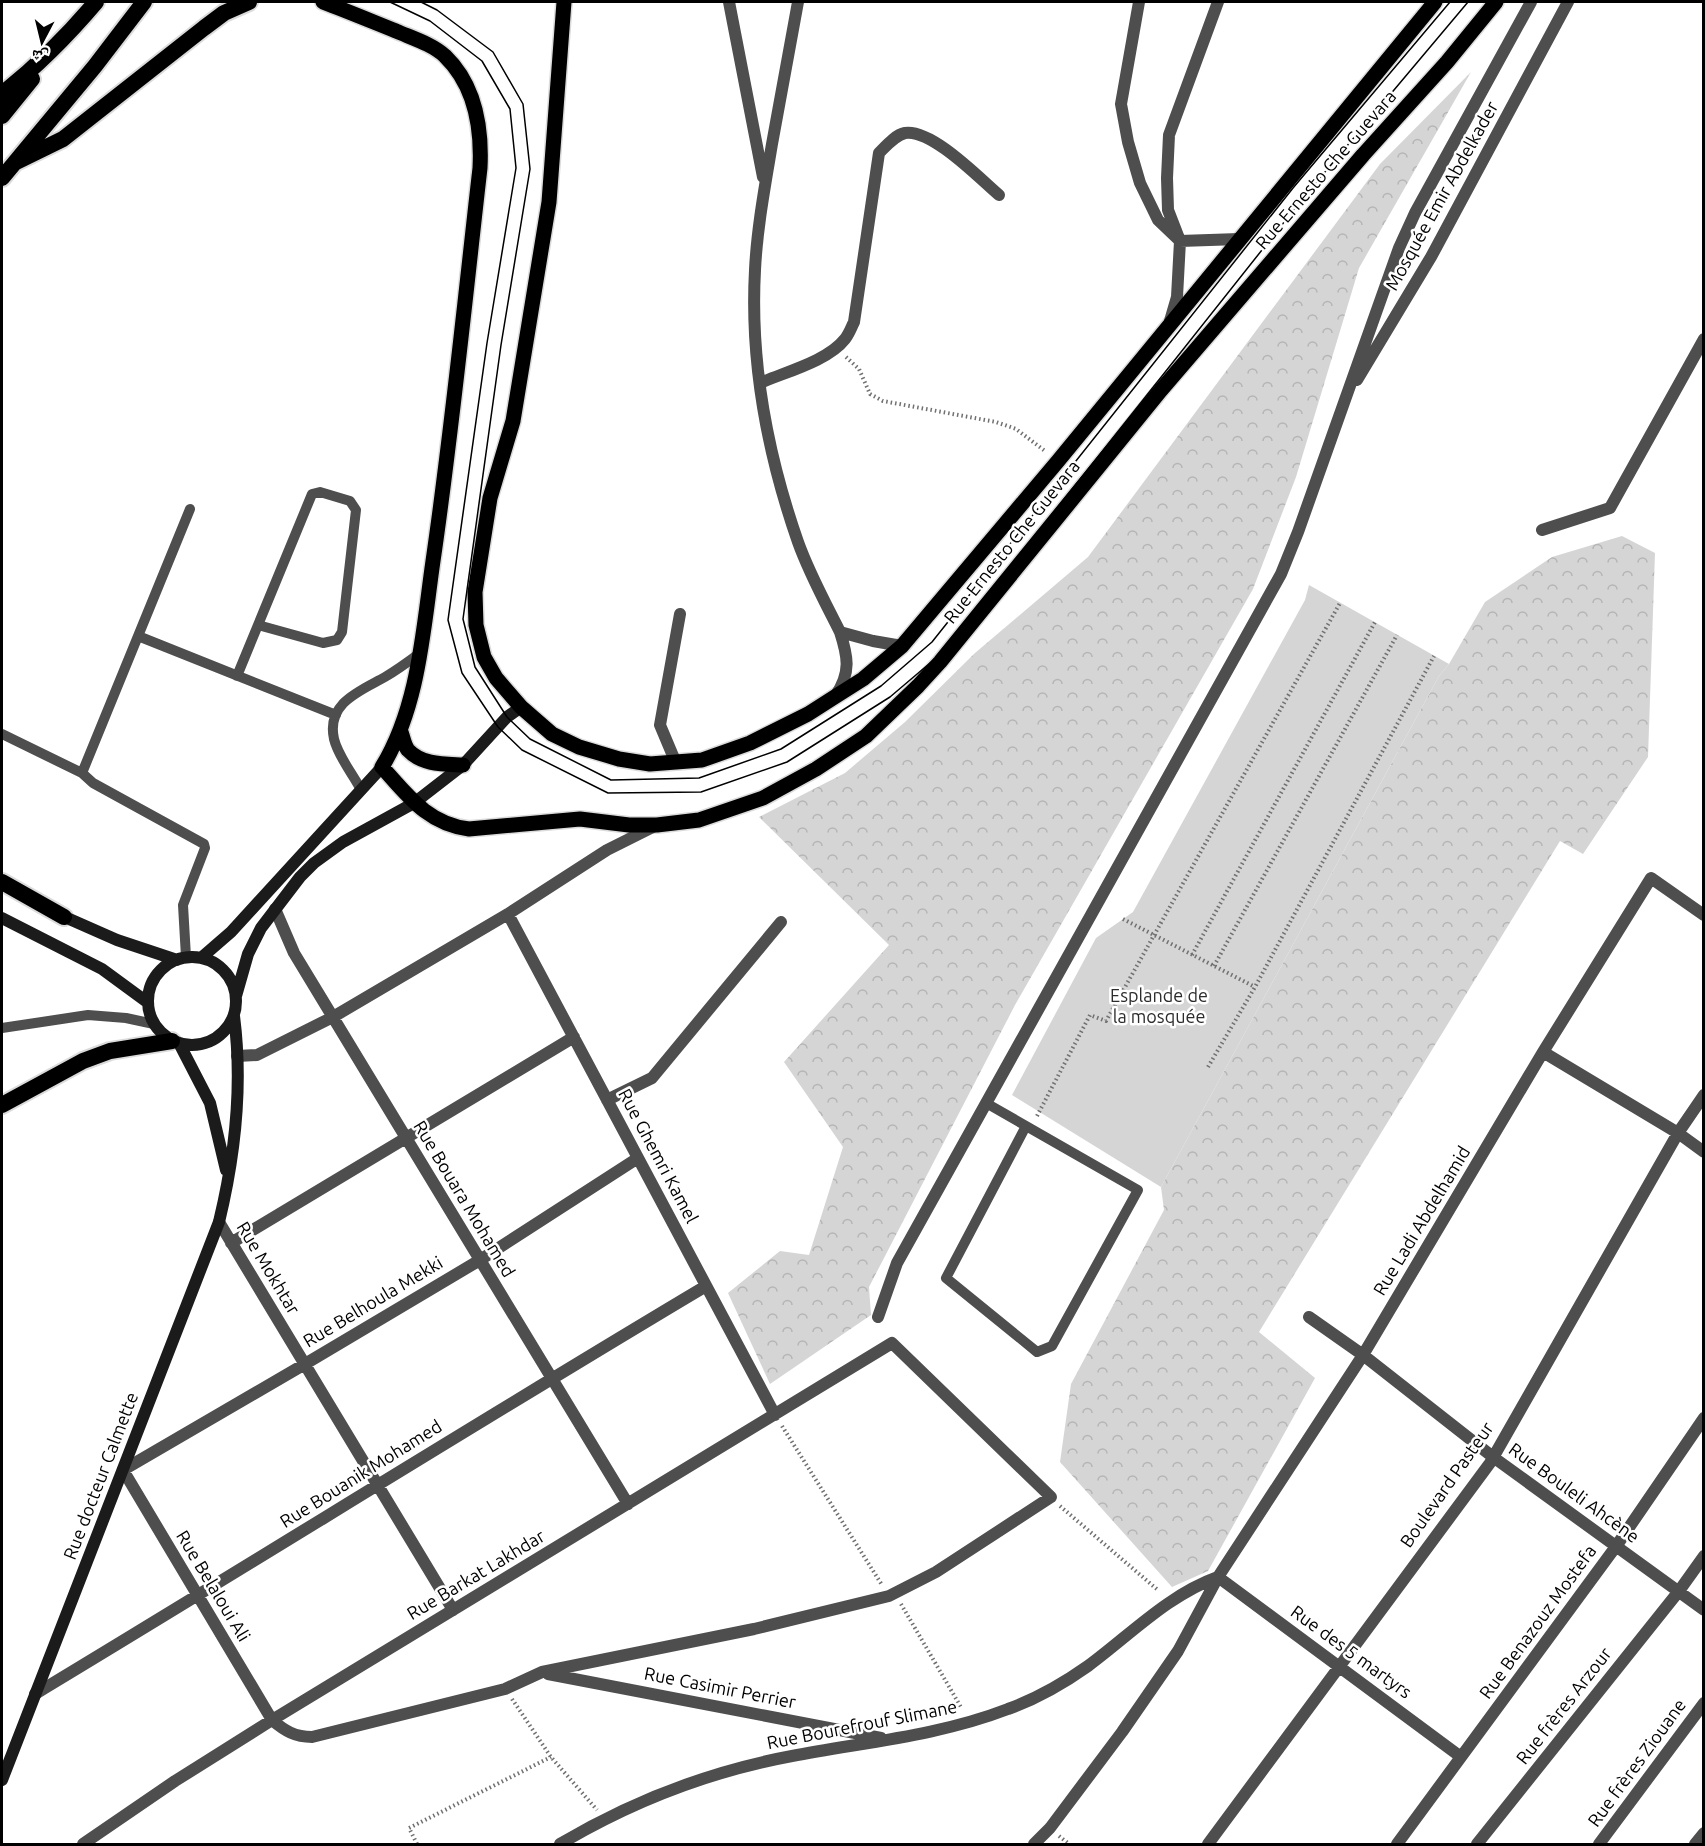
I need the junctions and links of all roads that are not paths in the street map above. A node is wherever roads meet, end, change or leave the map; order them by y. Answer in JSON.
{"nodes":[{"id":1,"x":96,"y":2,"type":"edge"},
{"id":2,"x":144,"y":2,"type":"edge"},
{"id":3,"x":249,"y":2,"type":"edge"},
{"id":4,"x":322,"y":2,"type":"edge"},
{"id":5,"x":564,"y":2,"type":"edge"},
{"id":6,"x":729,"y":2,"type":"edge"},
{"id":7,"x":798,"y":2,"type":"edge"},
{"id":8,"x":1138,"y":2,"type":"edge"},
{"id":9,"x":1218,"y":2,"type":"edge"},
{"id":10,"x":1435,"y":2,"type":"edge"},
{"id":11,"x":1496,"y":2,"type":"edge"},
{"id":12,"x":1531,"y":2,"type":"edge"},
{"id":13,"x":1568,"y":2,"type":"edge"},
{"id":14,"x":77,"y":25,"type":"junction"},
{"id":15,"x":2,"y":94,"type":"edge"},
{"id":16,"x":2,"y":116,"type":"edge"},
{"id":17,"x":16,"y":162,"type":"junction"},
{"id":18,"x":2,"y":178,"type":"edge"},
{"id":19,"x":765,"y":185,"type":"junction"},
{"id":20,"x":999,"y":195,"type":"dead end"},
{"id":21,"x":1239,"y":239,"type":"junction"},
{"id":22,"x":1180,"y":240,"type":"junction"},
{"id":23,"x":1169,"y":326,"type":"junction"},
{"id":24,"x":1704,"y":339,"type":"edge"},
{"id":25,"x":760,"y":383,"type":"junction"},
{"id":26,"x":1342,"y":405,"type":"junction"},
{"id":27,"x":190,"y":509,"type":"dead end"},
{"id":28,"x":1542,"y":530,"type":"dead end"},
{"id":29,"x":680,"y":614,"type":"dead end"},
{"id":30,"x":258,"y":625,"type":"junction"},
{"id":31,"x":840,"y":632,"type":"junction"},
{"id":32,"x":138,"y":636,"type":"junction"},
{"id":33,"x":902,"y":646,"type":"junction"},
{"id":34,"x":420,"y":653,"type":"junction"},
{"id":35,"x":237,"y":676,"type":"junction"},
{"id":36,"x":833,"y":698,"type":"junction"},
{"id":37,"x":521,"y":707,"type":"junction"},
{"id":38,"x":336,"y":715,"type":"junction"},
{"id":39,"x":401,"y":732,"type":"junction"},
{"id":40,"x":2,"y":734,"type":"edge"},
{"id":41,"x":676,"y":763,"type":"junction"},
{"id":42,"x":463,"y":765,"type":"junction"},
{"id":43,"x":382,"y":767,"type":"junction"},
{"id":44,"x":82,"y":773,"type":"junction"},
{"id":45,"x":360,"y":788,"type":"junction"},
{"id":46,"x":414,"y":803,"type":"junction"},
{"id":47,"x":657,"y":825,"type":"junction"},
{"id":48,"x":2,"y":882,"type":"edge"},
{"id":49,"x":2,"y":890,"type":"edge"},
{"id":50,"x":275,"y":909,"type":"junction"},
{"id":51,"x":508,"y":914,"type":"junction"},
{"id":52,"x":1704,"y":915,"type":"edge"},
{"id":53,"x":64,"y":917,"type":"junction"},
{"id":54,"x":2,"y":918,"type":"edge"},
{"id":55,"x":781,"y":922,"type":"dead end"},
{"id":56,"x":201,"y":957,"type":"junction"},
{"id":57,"x":181,"y":958,"type":"junction"},
{"id":58,"x":236,"y":996,"type":"junction"},
{"id":59,"x":147,"y":1002,"type":"junction"},
{"id":60,"x":234,"y":1016,"type":"junction"},
{"id":61,"x":333,"y":1017,"type":"junction"},
{"id":62,"x":154,"y":1024,"type":"junction"},
{"id":63,"x":2,"y":1028,"type":"edge"},
{"id":64,"x":574,"y":1037,"type":"junction"},
{"id":65,"x":176,"y":1043,"type":"junction"},
{"id":66,"x":1543,"y":1052,"type":"junction"},
{"id":67,"x":237,"y":1056,"type":"junction"},
{"id":68,"x":1704,"y":1095,"type":"edge"},
{"id":69,"x":607,"y":1100,"type":"junction"},
{"id":70,"x":986,"y":1103,"type":"junction"},
{"id":71,"x":2,"y":1105,"type":"edge"},
{"id":72,"x":1028,"y":1127,"type":"junction"},
{"id":73,"x":1678,"y":1133,"type":"junction"},
{"id":74,"x":406,"y":1138,"type":"junction"},
{"id":75,"x":1704,"y":1152,"type":"edge"},
{"id":76,"x":638,"y":1158,"type":"junction"},
{"id":77,"x":228,"y":1183,"type":"junction"},
{"id":78,"x":219,"y":1222,"type":"junction"},
{"id":79,"x":231,"y":1243,"type":"junction"},
{"id":80,"x":480,"y":1260,"type":"junction"},
{"id":81,"x":706,"y":1286,"type":"junction"},
{"id":82,"x":878,"y":1317,"type":"dead end"},
{"id":83,"x":1310,"y":1317,"type":"dead end"},
{"id":84,"x":1363,"y":1355,"type":"junction"},
{"id":85,"x":305,"y":1364,"type":"junction"},
{"id":86,"x":551,"y":1378,"type":"junction"},
{"id":87,"x":775,"y":1415,"type":"junction"},
{"id":88,"x":1704,"y":1418,"type":"edge"},
{"id":89,"x":1493,"y":1457,"type":"junction"},
{"id":90,"x":123,"y":1470,"type":"junction"},
{"id":91,"x":377,"y":1484,"type":"junction"},
{"id":92,"x":628,"y":1504,"type":"junction"},
{"id":93,"x":1617,"y":1545,"type":"junction"},
{"id":94,"x":1704,"y":1556,"type":"edge"},
{"id":95,"x":1218,"y":1577,"type":"junction"},
{"id":96,"x":1679,"y":1591,"type":"junction"},
{"id":97,"x":198,"y":1596,"type":"junction"},
{"id":98,"x":453,"y":1610,"type":"junction"},
{"id":99,"x":1704,"y":1610,"type":"edge"},
{"id":100,"x":1339,"y":1665,"type":"junction"},
{"id":101,"x":542,"y":1672,"type":"junction"},
{"id":102,"x":35,"y":1694,"type":"junction"},
{"id":103,"x":1704,"y":1703,"type":"edge"},
{"id":104,"x":272,"y":1720,"type":"junction"},
{"id":105,"x":891,"y":1740,"type":"junction"},
{"id":106,"x":1461,"y":1757,"type":"junction"},
{"id":107,"x":2,"y":1780,"type":"edge"},
{"id":108,"x":1704,"y":1833,"type":"edge"},
{"id":109,"x":83,"y":1845,"type":"edge"},
{"id":110,"x":561,"y":1845,"type":"edge"},
{"id":111,"x":1034,"y":1845,"type":"edge"},
{"id":112,"x":1208,"y":1845,"type":"edge"},
{"id":113,"x":1397,"y":1845,"type":"edge"},
{"id":114,"x":1477,"y":1845,"type":"edge"},
{"id":115,"x":1599,"y":1845,"type":"edge"},
{"id":116,"x":1695,"y":1845,"type":"edge"}],
"edges":[{"from":1,"to":14,"type":"highway"},
{"from":2,"to":17,"type":"highway"},
{"from":3,"to":17,"type":"highway"},
{"from":4,"to":34,"type":"main road"},
{"from":5,"to":37,"type":"main road","name":"Rue Ernesto Che Guevara"},
{"from":6,"to":19,"type":"street"},
{"from":7,"to":19,"type":"street"},
{"from":8,"to":22,"type":"street"},
{"from":9,"to":22,"type":"street"},
{"from":10,"to":21,"type":"main road","name":"Rue Ernesto Che Guevara"},
{"from":11,"to":47,"type":"main road","name":"Rue Ernesto Che Guevara"},
{"from":12,"to":26,"type":"street"},
{"from":13,"to":26,"type":"street","name":"Mosquée Emir Abdelkader"},
{"from":14,"to":15,"type":"highway"},
{"from":14,"to":16,"type":"highway"},
{"from":17,"to":18,"type":"highway"},
{"from":19,"to":25,"type":"street"},
{"from":20,"to":25,"type":"street"},
{"from":21,"to":22,"type":"street"},
{"from":21,"to":23,"type":"main road","name":"Rue Ernesto Che Guevara"},
{"from":22,"to":23,"type":"street"},
{"from":23,"to":33,"type":"main road","name":"Rue Ernesto Che Guevara"},
{"from":24,"to":28,"type":"street"},
{"from":25,"to":31,"type":"street"},
{"from":26,"to":70,"type":"street"},
{"from":27,"to":32,"type":"lane"},
{"from":29,"to":41,"type":"street"},
{"from":30,"to":30,"type":"lane"},
{"from":30,"to":35,"type":"lane"},
{"from":31,"to":33,"type":"street"},
{"from":31,"to":36,"type":"street"},
{"from":32,"to":35,"type":"lane"},
{"from":32,"to":44,"type":"lane"},
{"from":33,"to":36,"type":"main road","name":"Rue Ernesto Che Guevara"},
{"from":34,"to":38,"type":"lane"},
{"from":34,"to":39,"type":"main road"},
{"from":35,"to":38,"type":"lane"},
{"from":36,"to":41,"type":"main road","name":"Rue Ernesto Che Guevara"},
{"from":37,"to":41,"type":"main road","name":"Rue Ernesto Che Guevara"},
{"from":37,"to":42,"type":"main road"},
{"from":38,"to":45,"type":"lane"},
{"from":39,"to":42,"type":"main road"},
{"from":39,"to":43,"type":"main road"},
{"from":40,"to":44,"type":"lane"},
{"from":42,"to":46,"type":"main road"},
{"from":43,"to":45,"type":"main road"},
{"from":43,"to":46,"type":"main road","name":"Rue Ernesto Che Guevara"},
{"from":44,"to":57,"type":"lane"},
{"from":45,"to":56,"type":"main road"},
{"from":46,"to":47,"type":"main road","name":"Rue Ernesto Che Guevara"},
{"from":46,"to":50,"type":"main road"},
{"from":47,"to":51,"type":"street"},
{"from":48,"to":53,"type":"highway"},
{"from":49,"to":53,"type":"main road"},
{"from":50,"to":58,"type":"main road"},
{"from":50,"to":61,"type":"street","name":"Rue Bouara Mohamed"},
{"from":51,"to":61,"type":"street"},
{"from":51,"to":64,"type":"street","name":"Rue Ghemri Kamel"},
{"from":52,"to":66,"type":"street","name":"Rue Ladi Abdelhamid"},
{"from":53,"to":57,"type":"main road"},
{"from":54,"to":59,"type":"main road"},
{"from":55,"to":69,"type":"street"},
{"from":56,"to":57,"type":"main road"},
{"from":56,"to":58,"type":"main road"},
{"from":57,"to":59,"type":"main road"},
{"from":58,"to":60,"type":"main road"},
{"from":59,"to":62,"type":"main road"},
{"from":60,"to":65,"type":"main road"},
{"from":60,"to":67,"type":"main road","name":"Rue docteur Calmette"},
{"from":61,"to":67,"type":"street"},
{"from":61,"to":74,"type":"street","name":"Rue Bouara Mohamed"},
{"from":62,"to":63,"type":"lane"},
{"from":62,"to":65,"type":"main road"},
{"from":64,"to":69,"type":"street","name":"Rue Ghemri Kamel"},
{"from":64,"to":74,"type":"street"},
{"from":65,"to":71,"type":"highway"},
{"from":65,"to":77,"type":"main road","name":"Rue docteur Calmette"},
{"from":66,"to":73,"type":"street"},
{"from":66,"to":84,"type":"street","name":"Rue Ladi Abdelhamid"},
{"from":67,"to":77,"type":"main road","name":"Rue docteur Calmette"},
{"from":68,"to":73,"type":"street","name":"Boulevard Pasteur"},
{"from":69,"to":76,"type":"street","name":"Rue Ghemri Kamel"},
{"from":70,"to":72,"type":"lane"},
{"from":70,"to":82,"type":"street"},
{"from":72,"to":72,"type":"lane"},
{"from":73,"to":75,"type":"street"},
{"from":73,"to":89,"type":"street","name":"Boulevard Pasteur"},
{"from":74,"to":79,"type":"street"},
{"from":74,"to":80,"type":"street","name":"Rue Bouara Mohamed"},
{"from":76,"to":80,"type":"street","name":"Rue Belhoula Mekki"},
{"from":76,"to":81,"type":"street","name":"Rue Ghemri Kamel"},
{"from":77,"to":78,"type":"main road","name":"Rue docteur Calmette"},
{"from":78,"to":79,"type":"street","name":"Rue Mokhtar"},
{"from":78,"to":90,"type":"main road","name":"Rue docteur Calmette"},
{"from":79,"to":85,"type":"street","name":"Rue Mokhtar"},
{"from":80,"to":85,"type":"street","name":"Rue Belhoula Mekki"},
{"from":80,"to":86,"type":"street","name":"Rue Bouara Mohamed"},
{"from":81,"to":86,"type":"street","name":"Rue Bouanik Mohamed"},
{"from":81,"to":87,"type":"street","name":"Rue Ghemri Kamel"},
{"from":83,"to":84,"type":"street","name":"Rue Bouleli Ahcène"},
{"from":84,"to":89,"type":"street","name":"Rue Bouleli Ahcène"},
{"from":84,"to":95,"type":"street","name":"Rue Ladi Abdelhamid"},
{"from":85,"to":90,"type":"street","name":"Rue Belhoula Mekki"},
{"from":85,"to":91,"type":"street","name":"Rue Mokhtar"},
{"from":86,"to":91,"type":"street","name":"Rue Bouanik Mohamed"},
{"from":86,"to":92,"type":"street","name":"Rue Bouara Mohamed"},
{"from":87,"to":92,"type":"street","name":"Rue Barkat Lakhdar"},
{"from":87,"to":101,"type":"street","name":"Rue Barkat Lakhdar"},
{"from":88,"to":93,"type":"street","name":"Rue Benazouz Mostefa"},
{"from":89,"to":93,"type":"street","name":"Rue Bouleli Ahcène"},
{"from":89,"to":100,"type":"street","name":"Boulevard Pasteur"},
{"from":90,"to":97,"type":"street","name":"Rue Belaloui Ali"},
{"from":90,"to":102,"type":"main road","name":"Rue docteur Calmette"},
{"from":91,"to":97,"type":"street","name":"Rue Bouanik Mohamed"},
{"from":91,"to":98,"type":"street","name":"Rue Mokhtar"},
{"from":92,"to":98,"type":"street","name":"Rue Barkat Lakhdar"},
{"from":93,"to":96,"type":"street","name":"Rue Bouleli Ahcène"},
{"from":93,"to":106,"type":"street","name":"Rue Benazouz Mostefa"},
{"from":94,"to":96,"type":"street","name":"Rue frères Arzour"},
{"from":95,"to":100,"type":"street","name":"Rue des 5 martyrs"},
{"from":95,"to":105,"type":"street","name":"Rue Bourefrouf Slimane"},
{"from":95,"to":111,"type":"street","name":"Rue Ladi Abdelhamid"},
{"from":96,"to":99,"type":"street","name":"Rue Bouleli Ahcène"},
{"from":96,"to":114,"type":"street","name":"Rue frères Arzour"},
{"from":97,"to":102,"type":"street","name":"Rue Bouanik Mohamed"},
{"from":97,"to":104,"type":"street","name":"Rue Belaloui Ali"},
{"from":98,"to":104,"type":"street","name":"Rue Barkat Lakhdar"},
{"from":100,"to":106,"type":"street","name":"Rue des 5 martyrs"},
{"from":100,"to":112,"type":"street","name":"Boulevard Pasteur"},
{"from":101,"to":104,"type":"street"},
{"from":101,"to":105,"type":"street","name":"Rue Casimir Perrier"},
{"from":102,"to":107,"type":"main road","name":"Rue docteur Calmette"},
{"from":103,"to":115,"type":"street","name":"Rue frères Ziouane"},
{"from":104,"to":109,"type":"street","name":"Rue Barkat Lakhdar"},
{"from":105,"to":110,"type":"street","name":"Rue Bourefrouf Slimane"},
{"from":106,"to":113,"type":"street","name":"Rue Benazouz Mostefa"},
{"from":108,"to":116,"type":"street"}]}
